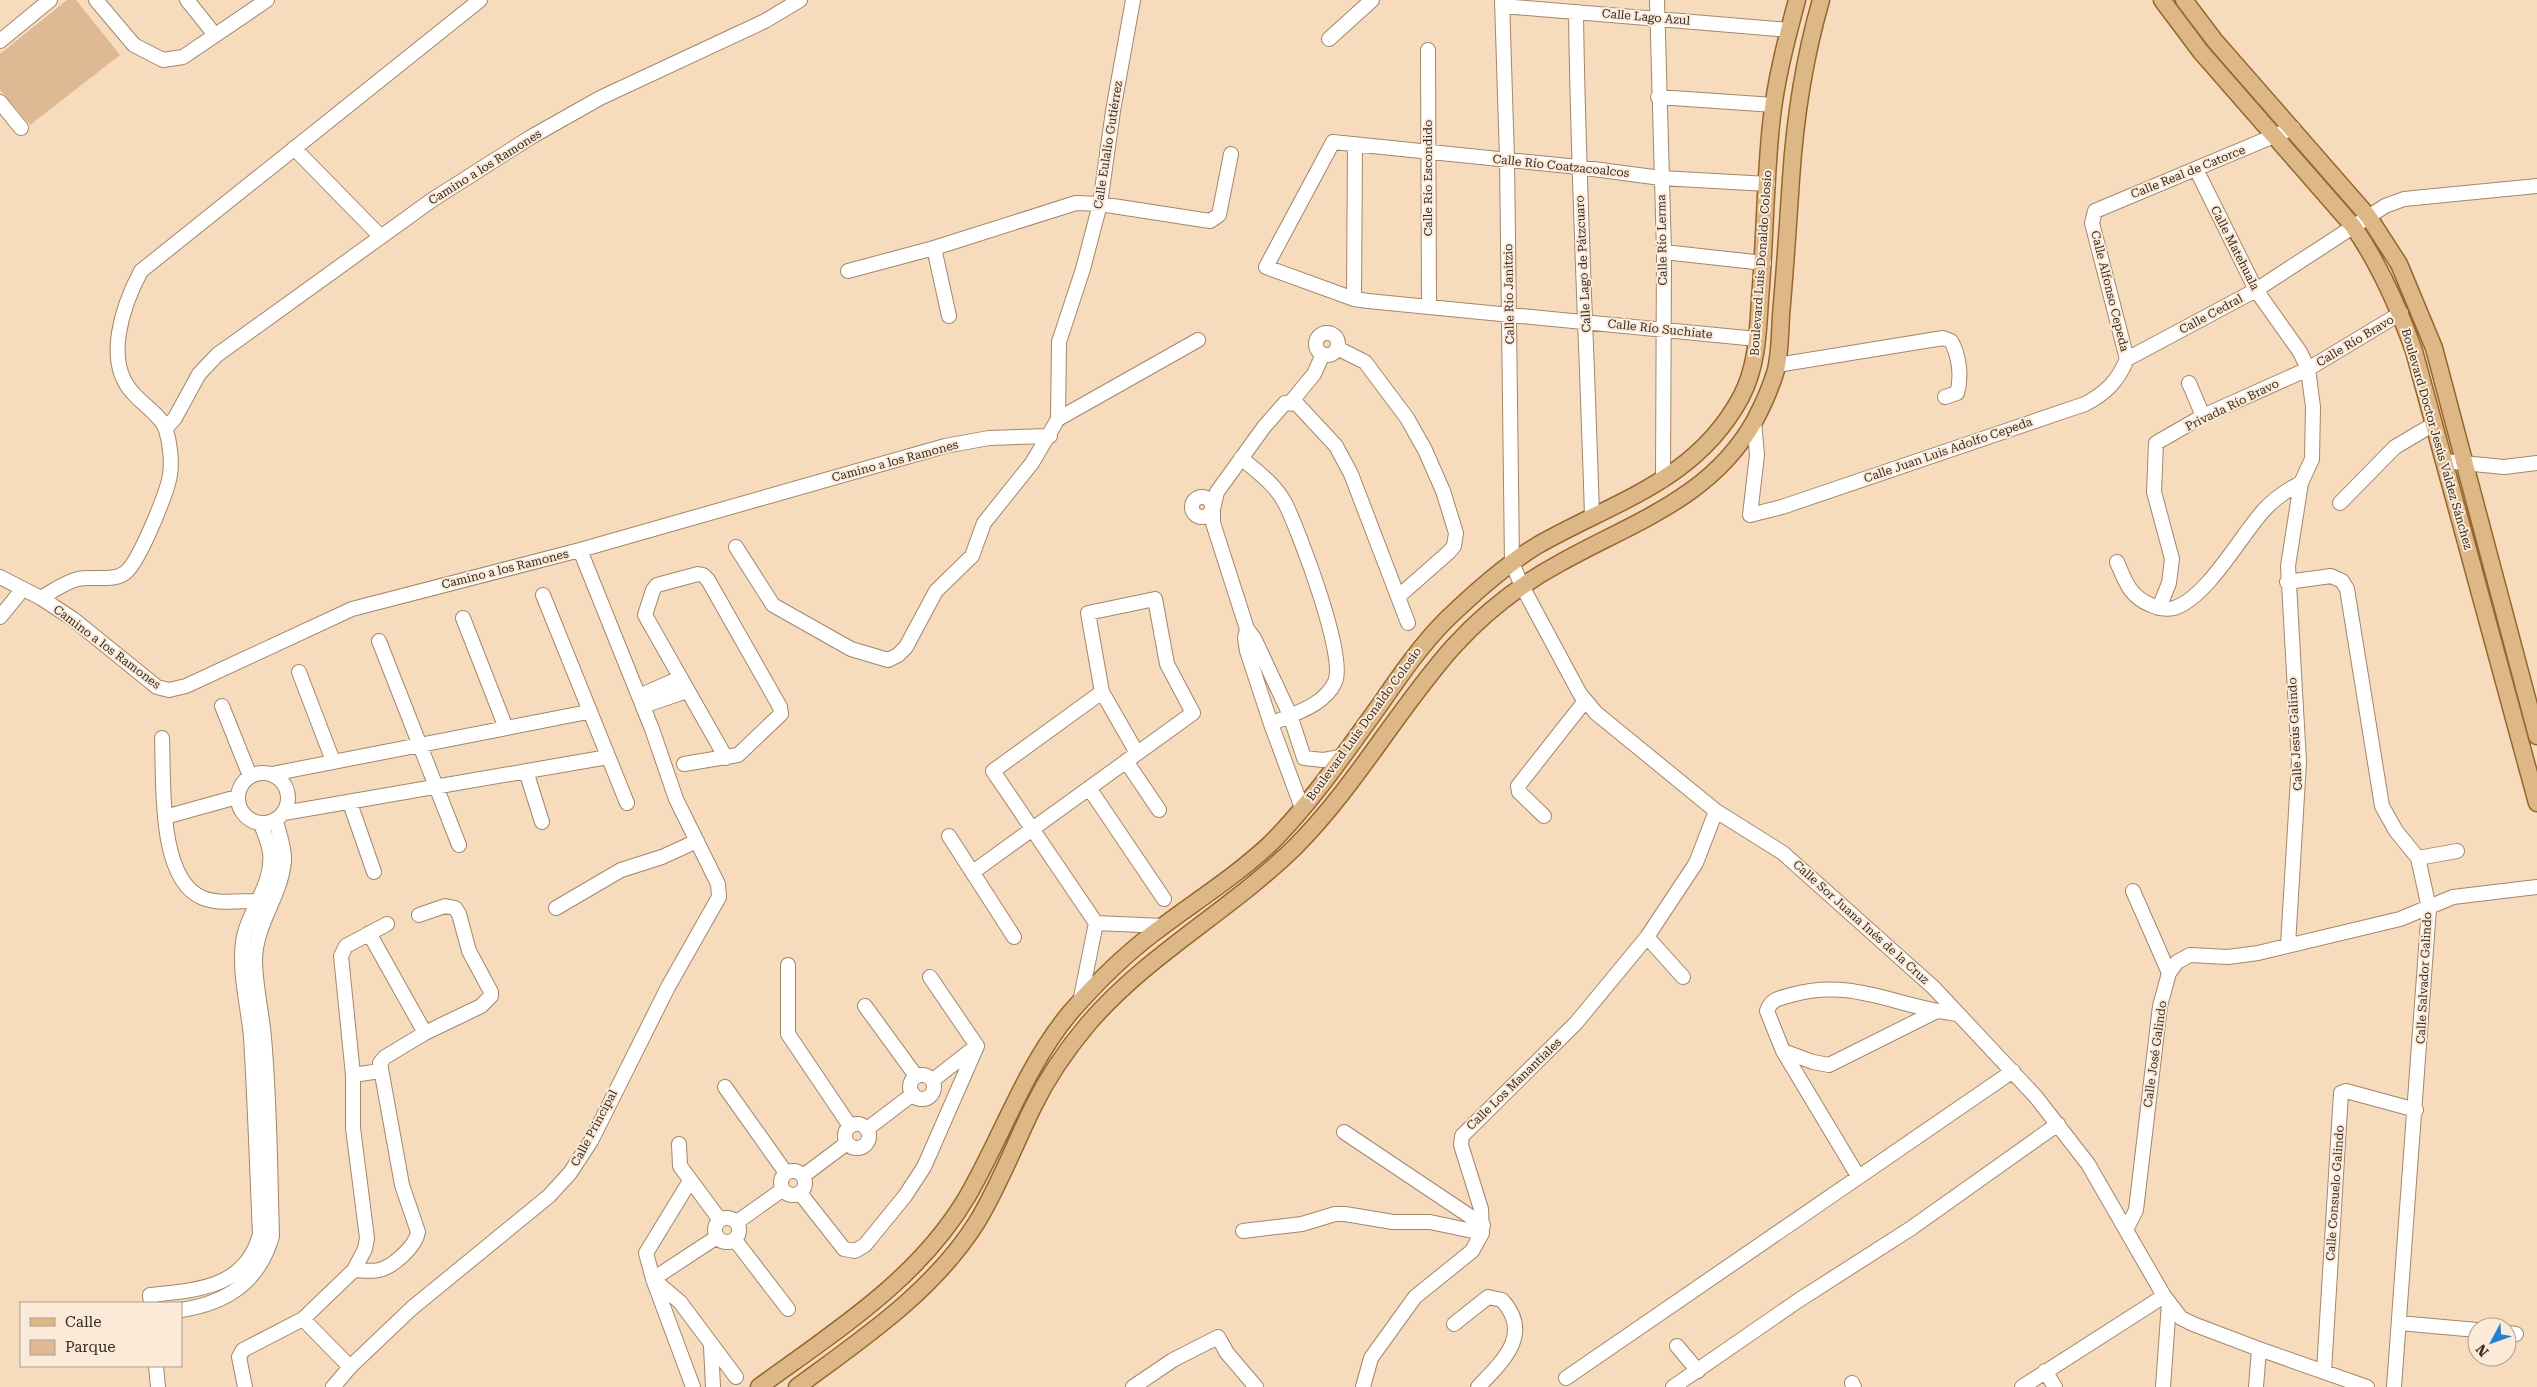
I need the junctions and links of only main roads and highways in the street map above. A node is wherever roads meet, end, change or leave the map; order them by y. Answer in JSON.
{"nodes":[{"id":1,"x":1797,"y":0,"type":"edge"},
{"id":2,"x":1821,"y":0,"type":"edge"},
{"id":3,"x":2162,"y":0,"type":"edge"},
{"id":4,"x":2184,"y":0,"type":"edge"},
{"id":5,"x":2536,"y":727,"type":"edge"},
{"id":6,"x":2537,"y":803,"type":"edge"},
{"id":7,"x":759,"y":1387,"type":"edge"},
{"id":8,"x":797,"y":1387,"type":"edge"}],
"edges":[{"from":1,"to":7,"type":"main road","name":"Boulevard Luis Donaldo Colosio"},
{"from":2,"to":8,"type":"main road","name":"Boulevard Luis Donaldo Colosio"},
{"from":3,"to":6,"type":"main road","name":"Boulevard Doctor Jesús Valdez Sánchez"},
{"from":4,"to":5,"type":"main road","name":"Boulevard Doctor Jesús Valdez Sánchez"}]}
